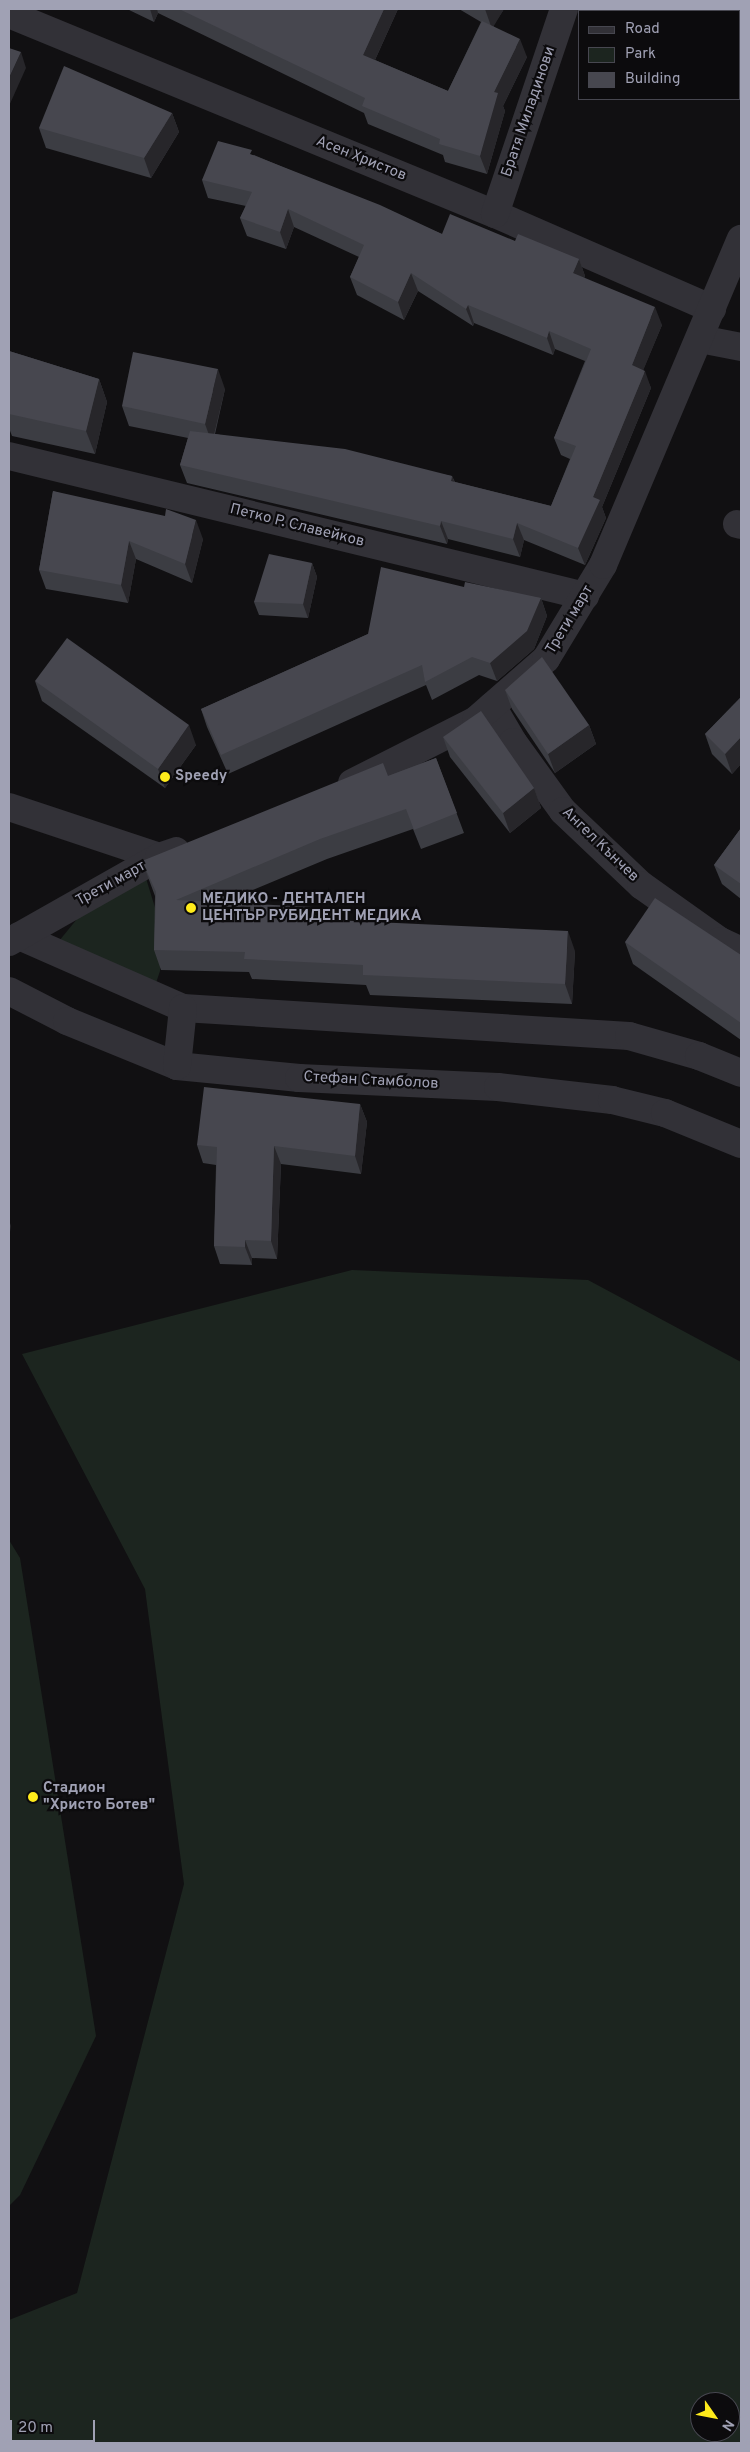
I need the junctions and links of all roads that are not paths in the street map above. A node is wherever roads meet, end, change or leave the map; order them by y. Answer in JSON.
{"nodes":[{"id":1,"x":564,"y":9,"type":"edge"},
{"id":2,"x":9,"y":14,"type":"edge"},
{"id":3,"x":495,"y":214,"type":"junction"},
{"id":4,"x":741,"y":239,"type":"edge"},
{"id":5,"x":712,"y":309,"type":"junction"},
{"id":6,"x":700,"y":340,"type":"junction"},
{"id":7,"x":741,"y":346,"type":"edge"},
{"id":8,"x":9,"y":456,"type":"edge"},
{"id":9,"x":585,"y":596,"type":"junction"},
{"id":10,"x":492,"y":706,"type":"junction"},
{"id":11,"x":326,"y":793,"type":"edge"},
{"id":12,"x":9,"y":807,"type":"edge"},
{"id":13,"x":202,"y":841,"type":"edge"},
{"id":14,"x":159,"y":857,"type":"junction"},
{"id":15,"x":14,"y":939,"type":"edge"},
{"id":16,"x":741,"y":951,"type":"edge"},
{"id":17,"x":9,"y":991,"type":"edge"},
{"id":18,"x":183,"y":1008,"type":"junction"},
{"id":19,"x":177,"y":1066,"type":"junction"},
{"id":20,"x":741,"y":1073,"type":"edge"},
{"id":21,"x":741,"y":1144,"type":"edge"}],
"edges":[{"from":1,"to":3,"type":"street","name":"Братя Миладинови"},
{"from":2,"to":3,"type":"street","name":"Асен Христов"},
{"from":3,"to":5,"type":"street","name":"Асен Христов"},
{"from":4,"to":5,"type":"street","name":"Трети март"},
{"from":5,"to":6,"type":"street","name":"Трети март"},
{"from":6,"to":7,"type":"street"},
{"from":6,"to":9,"type":"street","name":"Трети март"},
{"from":8,"to":9,"type":"street","name":"Петко Р. Славейков"},
{"from":9,"to":10,"type":"street","name":"Трети март"},
{"from":10,"to":11,"type":"street","name":"Трети март"},
{"from":10,"to":16,"type":"street","name":"Ангел Кънчев"},
{"from":12,"to":14,"type":"street"},
{"from":13,"to":14,"type":"street","name":"Трети март"},
{"from":14,"to":15,"type":"street","name":"Трети март"},
{"from":15,"to":18,"type":"street"},
{"from":17,"to":19,"type":"street","name":"Стефан Стамболов"},
{"from":18,"to":19,"type":"street"},
{"from":18,"to":20,"type":"street"},
{"from":19,"to":21,"type":"street","name":"Стефан Стамболов"}]}
